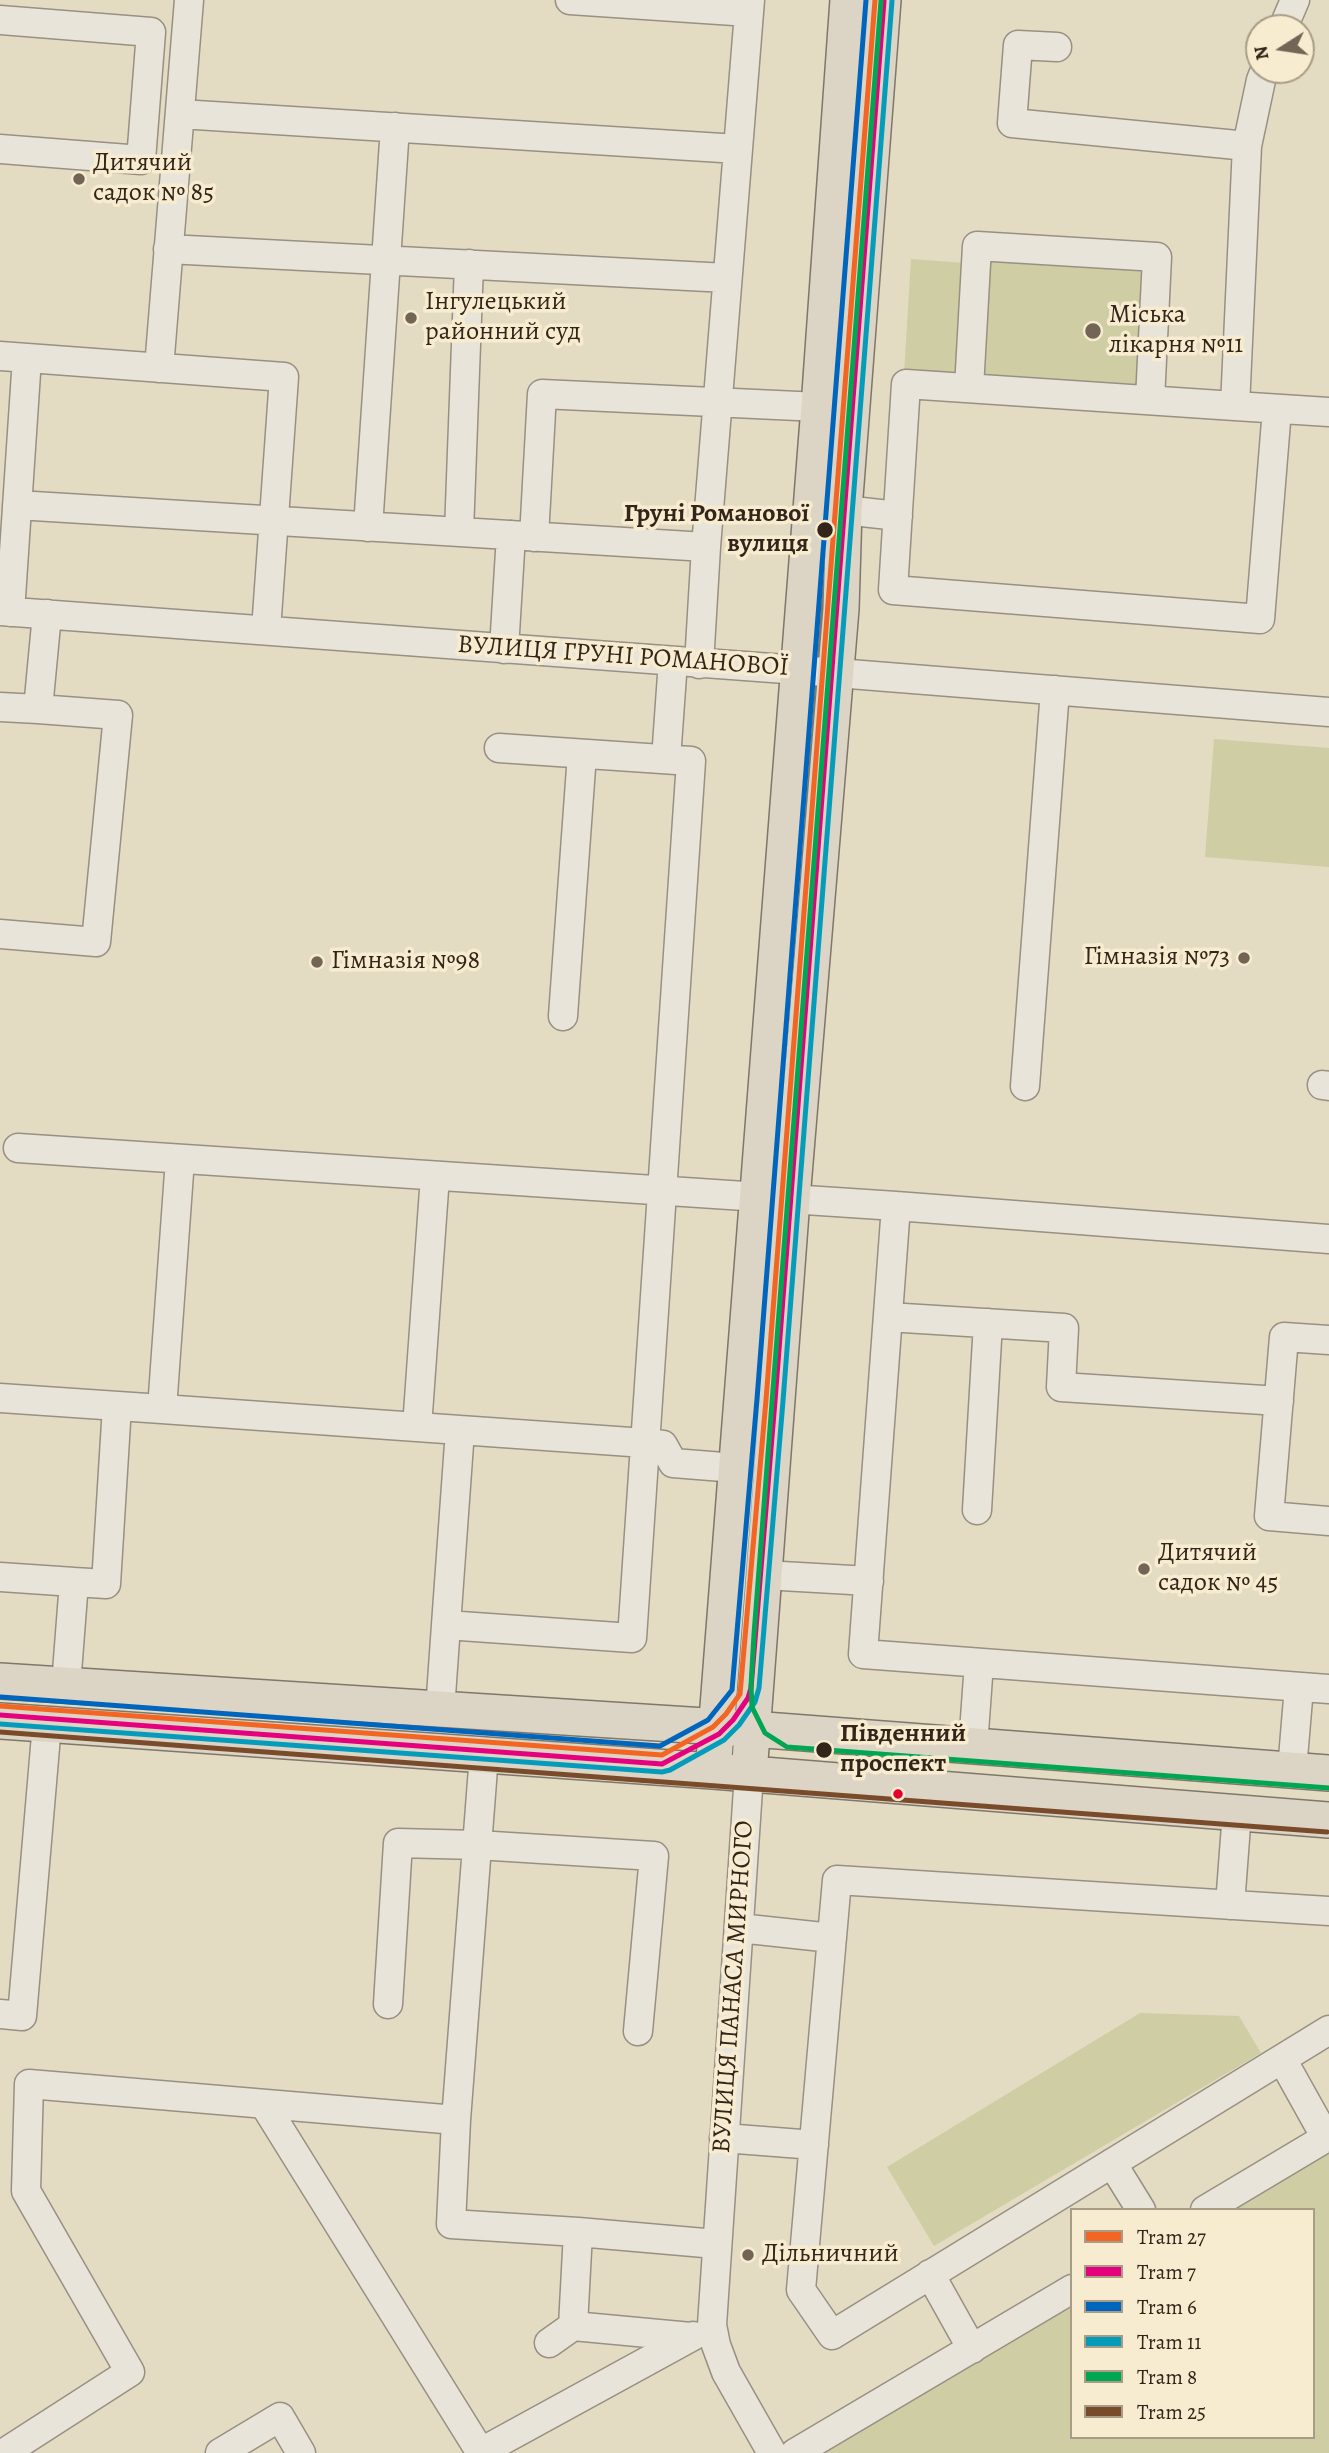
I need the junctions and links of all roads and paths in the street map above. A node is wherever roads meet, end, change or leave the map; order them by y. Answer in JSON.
{"nodes":[{"id":1,"x":189,"y":0,"type":"edge"},
{"id":2,"x":570,"y":0,"type":"edge"},
{"id":3,"x":848,"y":0,"type":"edge"},
{"id":4,"x":883,"y":0,"type":"edge"},
{"id":5,"x":749,"y":6,"type":"edge"},
{"id":6,"x":0,"y":20,"type":"edge"},
{"id":7,"x":1057,"y":47,"type":"dead end"},
{"id":8,"x":1260,"y":84,"type":"edge"},
{"id":9,"x":180,"y":114,"type":"junction"},
{"id":10,"x":395,"y":127,"type":"junction"},
{"id":11,"x":1247,"y":146,"type":"junction"},
{"id":12,"x":0,"y":149,"type":"edge"},
{"id":13,"x":737,"y":149,"type":"junction"},
{"id":14,"x":168,"y":248,"type":"junction"},
{"id":15,"x":386,"y":260,"type":"junction"},
{"id":16,"x":469,"y":264,"type":"junction"},
{"id":17,"x":727,"y":278,"type":"junction"},
{"id":18,"x":14,"y":357,"type":"edge"},
{"id":19,"x":159,"y":368,"type":"junction"},
{"id":20,"x":969,"y":388,"type":"junction"},
{"id":21,"x":1150,"y":400,"type":"junction"},
{"id":22,"x":717,"y":403,"type":"junction"},
{"id":23,"x":1235,"y":406,"type":"junction"},
{"id":24,"x":820,"y":407,"type":"junction"},
{"id":25,"x":1278,"y":409,"type":"junction"},
{"id":26,"x":1329,"y":412,"type":"edge"},
{"id":27,"x":18,"y":505,"type":"junction"},
{"id":28,"x":844,"y":510,"type":"junction"},
{"id":29,"x":898,"y":516,"type":"junction"},
{"id":30,"x":274,"y":521,"type":"junction"},
{"id":31,"x":368,"y":527,"type":"junction"},
{"id":32,"x":459,"y":532,"type":"junction"},
{"id":33,"x":522,"y":536,"type":"junction"},
{"id":34,"x":706,"y":547,"type":"junction"},
{"id":35,"x":5,"y":611,"type":"edge"},
{"id":36,"x":47,"y":614,"type":"junction"},
{"id":37,"x":266,"y":630,"type":"junction"},
{"id":38,"x":504,"y":649,"type":"junction"},
{"id":39,"x":686,"y":662,"type":"junction"},
{"id":40,"x":799,"y":670,"type":"junction"},
{"id":41,"x":835,"y":673,"type":"junction"},
{"id":42,"x":1055,"y":690,"type":"junction"},
{"id":43,"x":0,"y":707,"type":"edge"},
{"id":44,"x":38,"y":709,"type":"junction"},
{"id":45,"x":1329,"y":712,"type":"edge"},
{"id":46,"x":499,"y":748,"type":"dead end"},
{"id":47,"x":582,"y":754,"type":"junction"},
{"id":48,"x":666,"y":759,"type":"junction"},
{"id":49,"x":0,"y":934,"type":"edge"},
{"id":50,"x":562,"y":1016,"type":"dead end"},
{"id":51,"x":1025,"y":1086,"type":"dead end"},
{"id":52,"x":18,"y":1148,"type":"dead end"},
{"id":53,"x":180,"y":1159,"type":"junction"},
{"id":54,"x":435,"y":1176,"type":"junction"},
{"id":55,"x":662,"y":1191,"type":"junction"},
{"id":56,"x":757,"y":1197,"type":"junction"},
{"id":57,"x":793,"y":1199,"type":"junction"},
{"id":58,"x":896,"y":1206,"type":"junction"},
{"id":59,"x":1329,"y":1239,"type":"edge"},
{"id":60,"x":888,"y":1317,"type":"junction"},
{"id":61,"x":988,"y":1323,"type":"junction"},
{"id":62,"x":1329,"y":1340,"type":"edge"},
{"id":63,"x":0,"y":1398,"type":"edge"},
{"id":64,"x":1279,"y":1401,"type":"junction"},
{"id":65,"x":117,"y":1406,"type":"junction"},
{"id":66,"x":162,"y":1409,"type":"junction"},
{"id":67,"x":417,"y":1427,"type":"junction"},
{"id":68,"x":460,"y":1430,"type":"junction"},
{"id":69,"x":645,"y":1443,"type":"junction"},
{"id":70,"x":736,"y":1468,"type":"junction"},
{"id":71,"x":977,"y":1510,"type":"dead end"},
{"id":72,"x":1329,"y":1521,"type":"edge"},
{"id":73,"x":764,"y":1575,"type":"junction"},
{"id":74,"x":0,"y":1577,"type":"edge"},
{"id":75,"x":869,"y":1581,"type":"junction"},
{"id":76,"x":74,"y":1582,"type":"junction"},
{"id":77,"x":446,"y":1625,"type":"junction"},
{"id":78,"x":979,"y":1663,"type":"junction"},
{"id":79,"x":0,"y":1681,"type":"edge"},
{"id":80,"x":66,"y":1685,"type":"junction"},
{"id":81,"x":1299,"y":1687,"type":"junction"},
{"id":82,"x":1329,"y":1689,"type":"edge"},
{"id":83,"x":440,"y":1710,"type":"junction"},
{"id":84,"x":0,"y":1721,"type":"edge"},
{"id":85,"x":47,"y":1724,"type":"junction"},
{"id":86,"x":716,"y":1727,"type":"junction"},
{"id":87,"x":752,"y":1729,"type":"junction"},
{"id":88,"x":973,"y":1746,"type":"junction"},
{"id":89,"x":484,"y":1755,"type":"junction"},
{"id":90,"x":1292,"y":1770,"type":"junction"},
{"id":91,"x":713,"y":1771,"type":"junction"},
{"id":92,"x":1329,"y":1773,"type":"edge"},
{"id":93,"x":749,"y":1774,"type":"junction"},
{"id":94,"x":1237,"y":1812,"type":"junction"},
{"id":95,"x":1329,"y":1820,"type":"edge"},
{"id":96,"x":477,"y":1845,"type":"junction"},
{"id":97,"x":1230,"y":1905,"type":"junction"},
{"id":98,"x":1329,"y":1911,"type":"edge"},
{"id":99,"x":739,"y":1928,"type":"junction"},
{"id":100,"x":832,"y":1938,"type":"junction"},
{"id":101,"x":388,"y":2004,"type":"dead end"},
{"id":102,"x":0,"y":2014,"type":"edge"},
{"id":103,"x":1329,"y":2030,"type":"edge"},
{"id":104,"x":638,"y":2031,"type":"dead end"},
{"id":105,"x":1282,"y":2059,"type":"junction"},
{"id":106,"x":264,"y":2104,"type":"junction"},
{"id":107,"x":456,"y":2120,"type":"junction"},
{"id":108,"x":1327,"y":2137,"type":"edge"},
{"id":109,"x":724,"y":2138,"type":"junction"},
{"id":110,"x":814,"y":2145,"type":"junction"},
{"id":111,"x":1112,"y":2163,"type":"junction"},
{"id":112,"x":1140,"y":2208,"type":"edge"},
{"id":113,"x":1208,"y":2208,"type":"edge"},
{"id":114,"x":578,"y":2232,"type":"junction"},
{"id":115,"x":716,"y":2244,"type":"junction"},
{"id":116,"x":930,"y":2274,"type":"junction"},
{"id":117,"x":1070,"y":2290,"type":"edge"},
{"id":118,"x":573,"y":2326,"type":"junction"},
{"id":119,"x":701,"y":2331,"type":"junction"},
{"id":120,"x":549,"y":2343,"type":"dead end"},
{"id":121,"x":972,"y":2349,"type":"junction"},
{"id":122,"x":4,"y":2453,"type":"edge"},
{"id":123,"x":220,"y":2453,"type":"edge"},
{"id":124,"x":302,"y":2453,"type":"edge"},
{"id":125,"x":481,"y":2453,"type":"edge"},
{"id":126,"x":772,"y":2453,"type":"edge"},
{"id":127,"x":795,"y":2453,"type":"edge"}],
"edges":[{"from":1,"to":9,"type":"street"},
{"from":2,"to":5,"type":"street"},
{"from":3,"to":24,"type":"main road"},
{"from":4,"to":28,"type":"main road","name":"ВУЛИЦЯ ПАНАСА МИРНОГО"},
{"from":5,"to":13,"type":"street"},
{"from":6,"to":12,"type":"street"},
{"from":7,"to":11,"type":"street"},
{"from":8,"to":11,"type":"street"},
{"from":9,"to":10,"type":"street"},
{"from":9,"to":14,"type":"street"},
{"from":10,"to":13,"type":"street"},
{"from":10,"to":15,"type":"street"},
{"from":11,"to":23,"type":"street"},
{"from":13,"to":17,"type":"street"},
{"from":14,"to":15,"type":"street"},
{"from":14,"to":19,"type":"street"},
{"from":15,"to":16,"type":"street"},
{"from":15,"to":31,"type":"street"},
{"from":16,"to":17,"type":"street"},
{"from":16,"to":32,"type":"street"},
{"from":17,"to":22,"type":"street"},
{"from":18,"to":19,"type":"street"},
{"from":18,"to":27,"type":"street"},
{"from":19,"to":30,"type":"street"},
{"from":20,"to":21,"type":"street"},
{"from":20,"to":21,"type":"street"},
{"from":20,"to":29,"type":"street"},
{"from":21,"to":23,"type":"street"},
{"from":22,"to":24,"type":"street"},
{"from":22,"to":33,"type":"street"},
{"from":22,"to":34,"type":"street"},
{"from":23,"to":25,"type":"street"},
{"from":24,"to":40,"type":"main road"},
{"from":25,"to":26,"type":"street"},
{"from":25,"to":29,"type":"street"},
{"from":27,"to":30,"type":"street"},
{"from":27,"to":35,"type":"street"},
{"from":28,"to":29,"type":"street"},
{"from":28,"to":41,"type":"main road","name":"ВУЛИЦЯ ПАНАСА МИРНОГО"},
{"from":30,"to":31,"type":"street"},
{"from":30,"to":37,"type":"street"},
{"from":31,"to":32,"type":"street"},
{"from":32,"to":33,"type":"street"},
{"from":33,"to":34,"type":"street"},
{"from":33,"to":38,"type":"street"},
{"from":34,"to":39,"type":"street"},
{"from":35,"to":36,"type":"street","name":"ВУЛИЦЯ ГРУНІ РОМАНОВОЇ"},
{"from":36,"to":37,"type":"street","name":"ВУЛИЦЯ ГРУНІ РОМАНОВОЇ"},
{"from":36,"to":44,"type":"street"},
{"from":37,"to":38,"type":"street","name":"ВУЛИЦЯ ГРУНІ РОМАНОВОЇ"},
{"from":38,"to":39,"type":"street","name":"ВУЛИЦЯ ГРУНІ РОМАНОВОЇ"},
{"from":39,"to":40,"type":"street","name":"ВУЛИЦЯ ГРУНІ РОМАНОВОЇ"},
{"from":39,"to":48,"type":"street"},
{"from":40,"to":41,"type":"street","name":"ВУЛИЦЯ ГРУНІ РОМАНОВОЇ"},
{"from":40,"to":56,"type":"main road"},
{"from":41,"to":42,"type":"street","name":"ВУЛИЦЯ ГРУНІ РОМАНОВОЇ"},
{"from":41,"to":57,"type":"main road","name":"ВУЛИЦЯ ПАНАСА МИРНОГО"},
{"from":42,"to":45,"type":"street","name":"ВУЛИЦЯ ГРУНІ РОМАНОВОЇ"},
{"from":42,"to":51,"type":"street"},
{"from":43,"to":44,"type":"street"},
{"from":44,"to":49,"type":"street"},
{"from":46,"to":47,"type":"street"},
{"from":47,"to":48,"type":"street"},
{"from":47,"to":50,"type":"street"},
{"from":48,"to":55,"type":"street"},
{"from":52,"to":53,"type":"street"},
{"from":53,"to":54,"type":"street"},
{"from":53,"to":66,"type":"street"},
{"from":54,"to":55,"type":"street"},
{"from":54,"to":67,"type":"street"},
{"from":55,"to":56,"type":"street"},
{"from":55,"to":69,"type":"street"},
{"from":56,"to":57,"type":"street"},
{"from":56,"to":70,"type":"main road"},
{"from":57,"to":58,"type":"street"},
{"from":57,"to":73,"type":"main road","name":"ВУЛИЦЯ ПАНАСА МИРНОГО"},
{"from":58,"to":59,"type":"street"},
{"from":58,"to":60,"type":"street"},
{"from":60,"to":61,"type":"street"},
{"from":60,"to":75,"type":"street"},
{"from":61,"to":64,"type":"street"},
{"from":61,"to":71,"type":"street"},
{"from":62,"to":64,"type":"street"},
{"from":63,"to":65,"type":"street"},
{"from":64,"to":72,"type":"street"},
{"from":65,"to":66,"type":"street"},
{"from":65,"to":76,"type":"street"},
{"from":66,"to":67,"type":"street"},
{"from":67,"to":68,"type":"street"},
{"from":68,"to":69,"type":"street"},
{"from":68,"to":77,"type":"street"},
{"from":69,"to":70,"type":"street"},
{"from":69,"to":77,"type":"street"},
{"from":70,"to":86,"type":"main road"},
{"from":73,"to":75,"type":"street"},
{"from":73,"to":87,"type":"main road","name":"ВУЛИЦЯ ПАНАСА МИРНОГО"},
{"from":74,"to":76,"type":"street"},
{"from":75,"to":78,"type":"street"},
{"from":76,"to":80,"type":"street"},
{"from":77,"to":83,"type":"street"},
{"from":78,"to":81,"type":"street"},
{"from":78,"to":88,"type":"street"},
{"from":79,"to":80,"type":"main road"},
{"from":80,"to":83,"type":"main road"},
{"from":81,"to":82,"type":"street"},
{"from":81,"to":90,"type":"street"},
{"from":83,"to":86,"type":"main road"},
{"from":84,"to":85,"type":"main road"},
{"from":85,"to":89,"type":"main road"},
{"from":85,"to":102,"type":"street"},
{"from":86,"to":87,"type":"main road"},
{"from":86,"to":91,"type":"main road"},
{"from":87,"to":88,"type":"main road"},
{"from":87,"to":93,"type":"main road","name":"ВУЛИЦЯ ПАНАСА МИРНОГО"},
{"from":88,"to":90,"type":"main road"},
{"from":89,"to":91,"type":"main road"},
{"from":89,"to":96,"type":"street"},
{"from":90,"to":92,"type":"main road"},
{"from":91,"to":93,"type":"main road"},
{"from":93,"to":94,"type":"main road"},
{"from":93,"to":99,"type":"street","name":"ВУЛИЦЯ ПАНАСА МИРНОГО"},
{"from":94,"to":95,"type":"main road"},
{"from":94,"to":97,"type":"street"},
{"from":96,"to":101,"type":"street"},
{"from":96,"to":104,"type":"street"},
{"from":96,"to":107,"type":"street"},
{"from":97,"to":98,"type":"street"},
{"from":97,"to":100,"type":"street"},
{"from":99,"to":100,"type":"street"},
{"from":99,"to":109,"type":"street","name":"ВУЛИЦЯ ПАНАСА МИРНОГО"},
{"from":100,"to":110,"type":"street"},
{"from":103,"to":105,"type":"street"},
{"from":105,"to":108,"type":"street"},
{"from":105,"to":111,"type":"street"},
{"from":106,"to":107,"type":"street"},
{"from":106,"to":122,"type":"street"},
{"from":106,"to":125,"type":"street"},
{"from":107,"to":114,"type":"street"},
{"from":108,"to":113,"type":"street"},
{"from":109,"to":110,"type":"street"},
{"from":109,"to":115,"type":"street","name":"ВУЛИЦЯ ПАНАСА МИРНОГО"},
{"from":110,"to":116,"type":"street"},
{"from":111,"to":112,"type":"street"},
{"from":111,"to":116,"type":"street"},
{"from":114,"to":115,"type":"street"},
{"from":114,"to":118,"type":"street"},
{"from":115,"to":119,"type":"street","name":"ВУЛИЦЯ ПАНАСА МИРНОГО"},
{"from":116,"to":121,"type":"street"},
{"from":117,"to":121,"type":"street"},
{"from":118,"to":119,"type":"street"},
{"from":118,"to":120,"type":"street"},
{"from":119,"to":125,"type":"street"},
{"from":119,"to":126,"type":"street","name":"ВУЛИЦЯ ПАНАСА МИРНОГО"},
{"from":121,"to":127,"type":"street"},
{"from":123,"to":124,"type":"street"}]}
